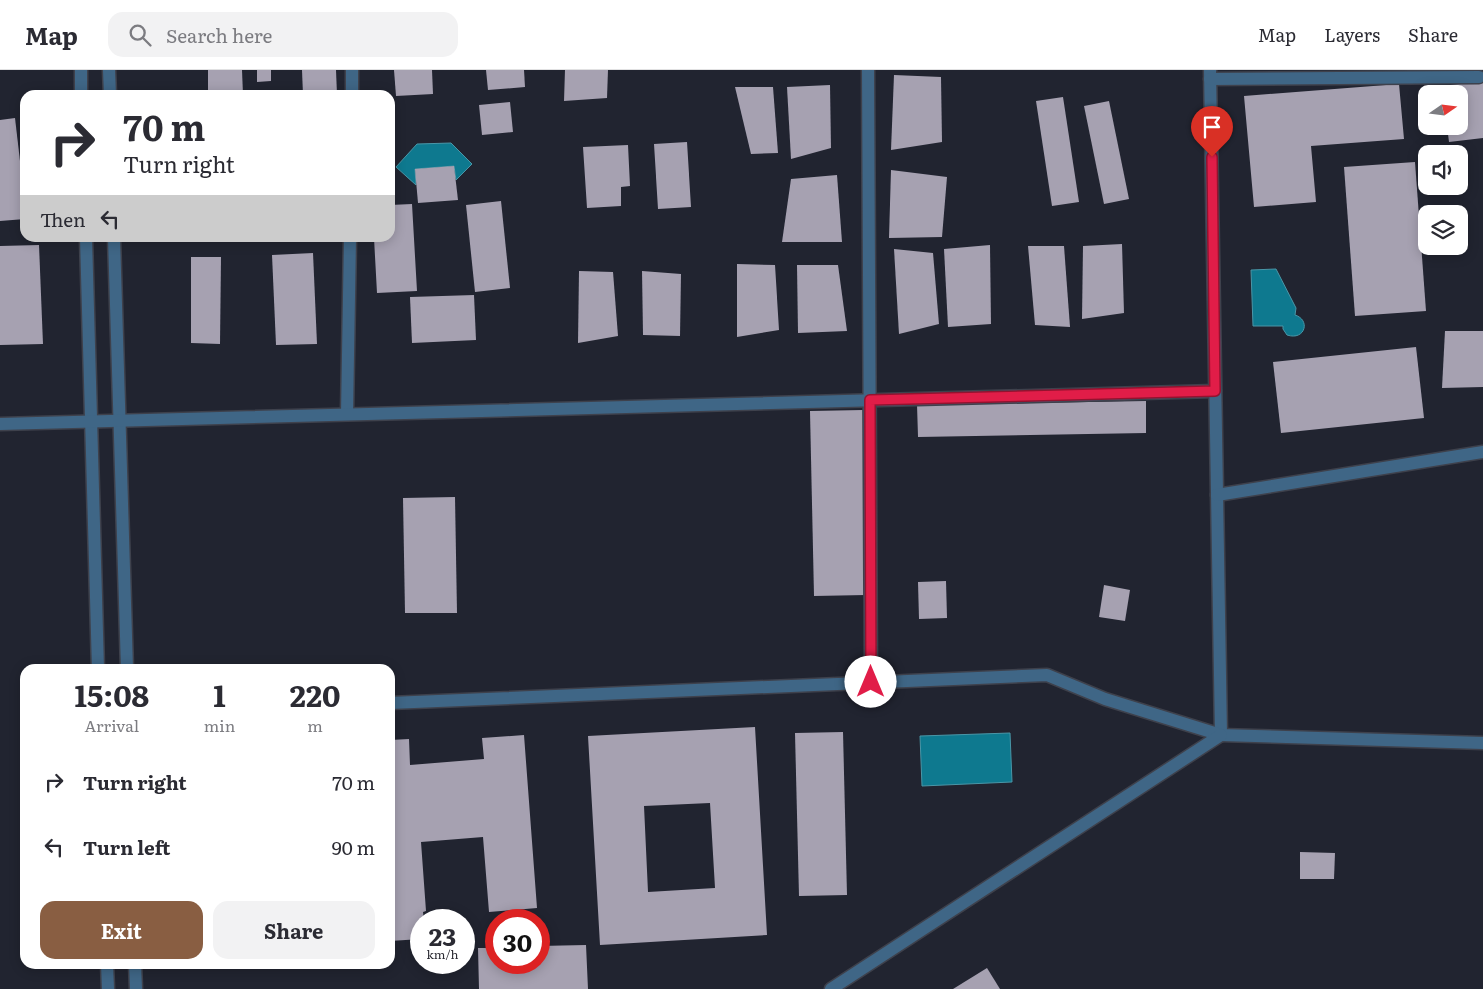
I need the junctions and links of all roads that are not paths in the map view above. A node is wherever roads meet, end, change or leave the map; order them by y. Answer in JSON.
{"nodes":[{"id":1,"x":81,"y":70,"type":"edge"},
{"id":2,"x":109,"y":70,"type":"edge"},
{"id":3,"x":352,"y":70,"type":"edge"},
{"id":4,"x":868,"y":70,"type":"edge"},
{"id":5,"x":1210,"y":74,"type":"edge"},
{"id":6,"x":1479,"y":77,"type":"dead end"},
{"id":7,"x":81,"y":90,"type":"edge"},
{"id":8,"x":110,"y":90,"type":"edge"},
{"id":9,"x":352,"y":90,"type":"edge"},
{"id":10,"x":86,"y":242,"type":"edge"},
{"id":11,"x":114,"y":242,"type":"edge"},
{"id":12,"x":350,"y":242,"type":"edge"},
{"id":13,"x":1215,"y":391,"type":"junction"},
{"id":14,"x":870,"y":400,"type":"junction"},
{"id":15,"x":347,"y":414,"type":"junction"},
{"id":16,"x":119,"y":420,"type":"junction"},
{"id":17,"x":91,"y":422,"type":"junction"},
{"id":18,"x":0,"y":424,"type":"edge"},
{"id":19,"x":1483,"y":452,"type":"edge"},
{"id":20,"x":1217,"y":495,"type":"junction"},
{"id":21,"x":98,"y":664,"type":"edge"},
{"id":22,"x":126,"y":664,"type":"edge"},
{"id":23,"x":871,"y":682,"type":"junction"},
{"id":24,"x":395,"y":703,"type":"edge"},
{"id":25,"x":1221,"y":735,"type":"junction"},
{"id":26,"x":1483,"y":742,"type":"edge"},
{"id":27,"x":107,"y":969,"type":"edge"},
{"id":28,"x":135,"y":969,"type":"edge"},
{"id":29,"x":108,"y":989,"type":"edge"},
{"id":30,"x":136,"y":989,"type":"edge"},
{"id":31,"x":831,"y":989,"type":"edge"}],
"edges":[{"from":1,"to":7,"type":"street"},
{"from":2,"to":8,"type":"street"},
{"from":3,"to":9,"type":"street"},
{"from":4,"to":14,"type":"street"},
{"from":5,"to":6,"type":"street"},
{"from":5,"to":13,"type":"street"},
{"from":10,"to":17,"type":"street"},
{"from":11,"to":16,"type":"street"},
{"from":12,"to":15,"type":"street"},
{"from":13,"to":14,"type":"street"},
{"from":13,"to":20,"type":"street"},
{"from":14,"to":15,"type":"street"},
{"from":14,"to":23,"type":"street"},
{"from":15,"to":16,"type":"street"},
{"from":16,"to":17,"type":"street"},
{"from":16,"to":22,"type":"street"},
{"from":17,"to":18,"type":"street"},
{"from":17,"to":21,"type":"street"},
{"from":19,"to":20,"type":"street"},
{"from":20,"to":25,"type":"street"},
{"from":23,"to":24,"type":"street"},
{"from":23,"to":25,"type":"street"},
{"from":25,"to":26,"type":"street"},
{"from":25,"to":31,"type":"street"},
{"from":27,"to":29,"type":"street"},
{"from":28,"to":30,"type":"street"}]}
